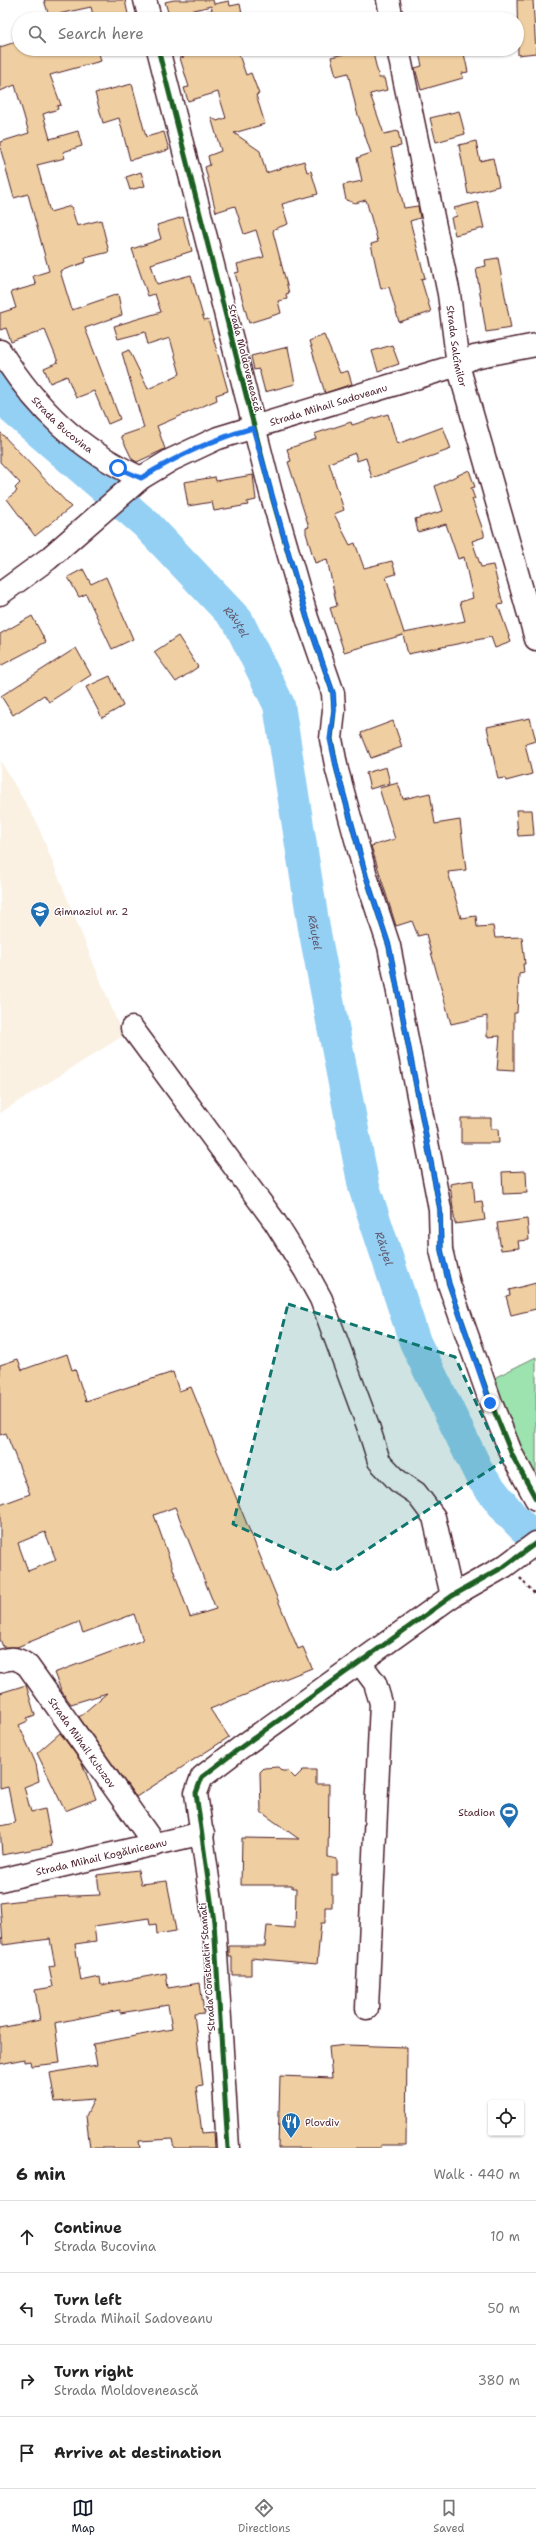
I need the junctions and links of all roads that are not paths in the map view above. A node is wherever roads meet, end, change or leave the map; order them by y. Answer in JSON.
{"nodes":[{"id":1,"x":146,"y":0,"type":"edge"},
{"id":2,"x":388,"y":0,"type":"edge"},
{"id":3,"x":149,"y":12,"type":"edge"},
{"id":4,"x":391,"y":12,"type":"edge"},
{"id":5,"x":160,"y":56,"type":"edge"},
{"id":6,"x":399,"y":56,"type":"edge"},
{"id":7,"x":536,"y":345,"type":"edge"},
{"id":8,"x":0,"y":351,"type":"edge"},
{"id":9,"x":458,"y":365,"type":"junction"},
{"id":10,"x":253,"y":428,"type":"junction"},
{"id":11,"x":138,"y":481,"type":"junction"},
{"id":12,"x":0,"y":594,"type":"edge"},
{"id":13,"x":536,"y":639,"type":"edge"},
{"id":14,"x":132,"y":1028,"type":"dead end"},
{"id":15,"x":536,"y":1499,"type":"edge"},
{"id":16,"x":528,"y":1549,"type":"edge"},
{"id":17,"x":452,"y":1596,"type":"junction"},
{"id":18,"x":0,"y":1661,"type":"edge"},
{"id":19,"x":360,"y":1663,"type":"junction"},
{"id":20,"x":203,"y":1833,"type":"junction"},
{"id":21,"x":155,"y":1845,"type":"junction"},
{"id":22,"x":0,"y":1880,"type":"edge"},
{"id":23,"x":367,"y":2008,"type":"dead end"},
{"id":24,"x":228,"y":2148,"type":"edge"}],
"edges":[{"from":1,"to":3,"type":"street"},
{"from":2,"to":4,"type":"street"},
{"from":5,"to":10,"type":"street","name":"Strada Moldovenească"},
{"from":6,"to":9,"type":"street","name":"Strada Salcîmilor"},
{"from":7,"to":9,"type":"street","name":"Strada Mihail Sadoveanu"},
{"from":8,"to":11,"type":"street","name":"Strada Bucovina"},
{"from":9,"to":10,"type":"street","name":"Strada Mihail Sadoveanu"},
{"from":9,"to":13,"type":"street","name":"Strada Salcîmilor"},
{"from":10,"to":11,"type":"street","name":"Strada Mihail Sadoveanu"},
{"from":10,"to":15,"type":"street","name":"Strada Moldovenească"},
{"from":11,"to":12,"type":"street","name":"Strada Mihail Sadoveanu"},
{"from":14,"to":17,"type":"street"},
{"from":16,"to":17,"type":"street"},
{"from":17,"to":19,"type":"street"},
{"from":18,"to":21,"type":"street","name":"Strada Mihail Kutuzov"},
{"from":19,"to":20,"type":"street","name":"Strada Constantin Stamati"},
{"from":19,"to":23,"type":"street"},
{"from":20,"to":21,"type":"street","name":"Strada Mihail Kogălniceanu"},
{"from":20,"to":24,"type":"street","name":"Strada Constantin Stamati"},
{"from":21,"to":22,"type":"street","name":"Strada Mihail Kogălniceanu"}]}
